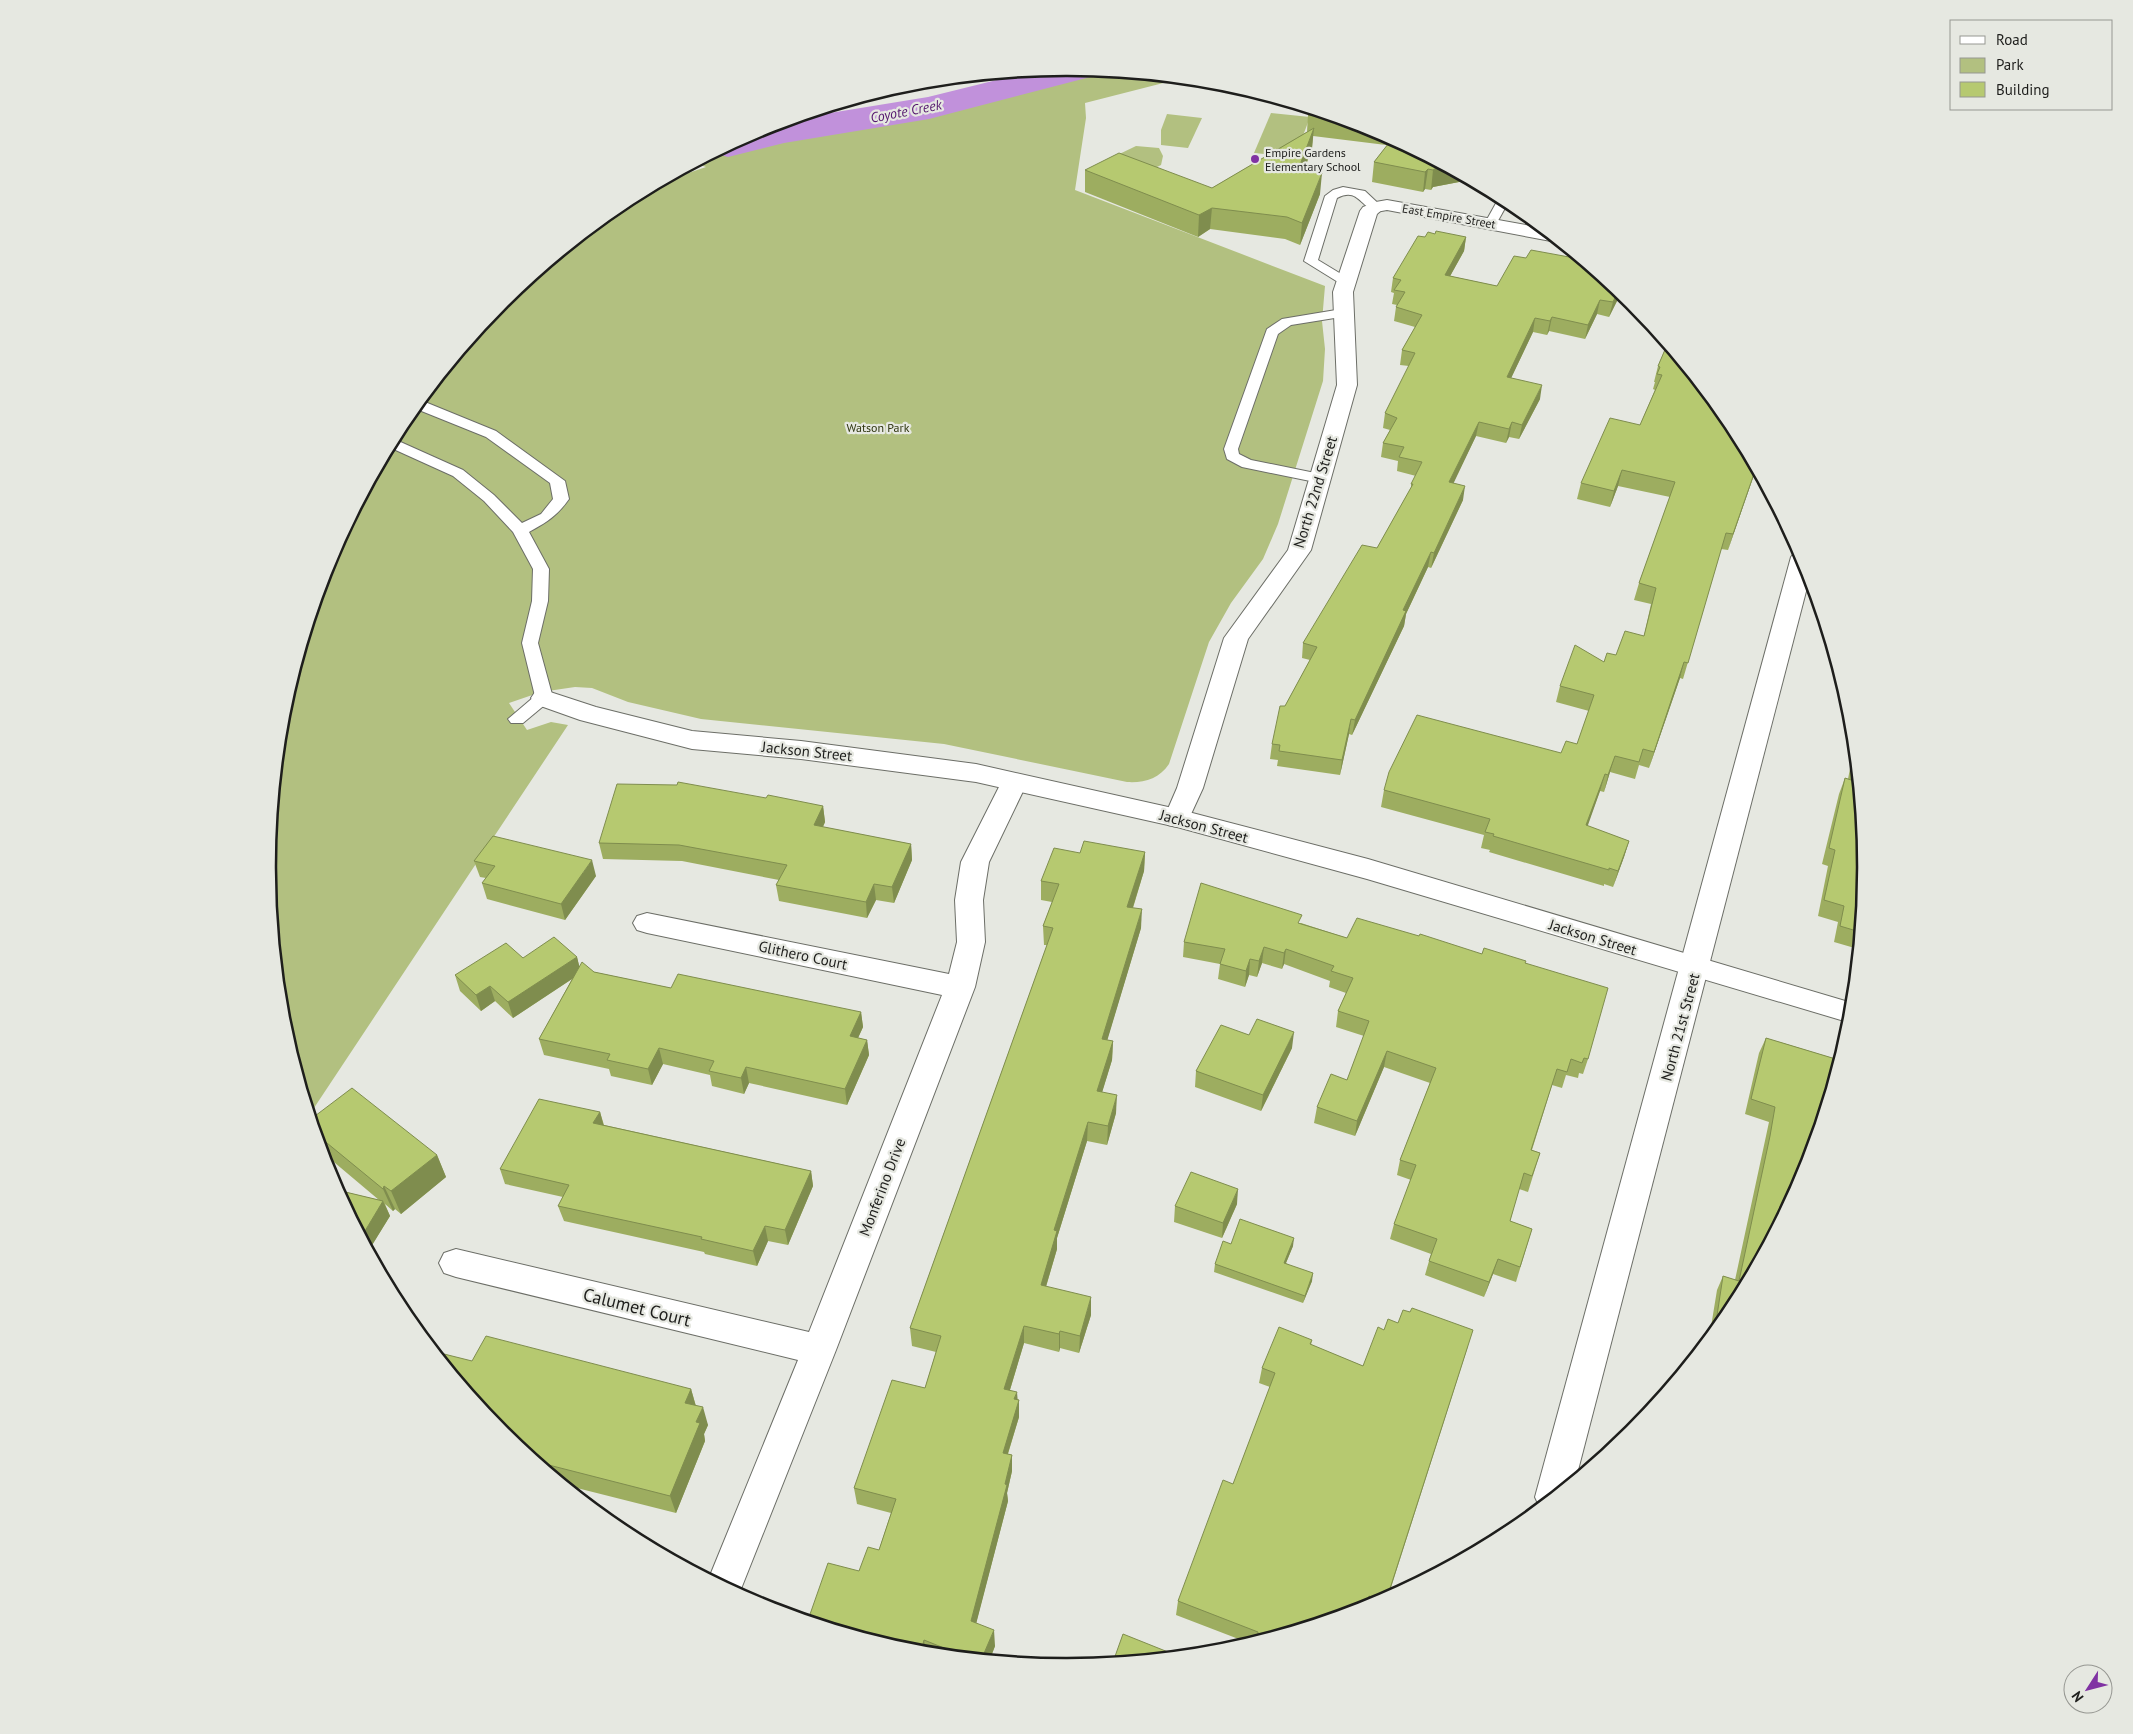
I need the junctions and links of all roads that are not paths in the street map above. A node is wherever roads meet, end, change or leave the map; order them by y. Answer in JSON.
{"nodes":[{"id":1,"x":1500,"y":206,"type":"edge"},
{"id":2,"x":1376,"y":207,"type":"junction"},
{"id":3,"x":1491,"y":223,"type":"junction"},
{"id":4,"x":1537,"y":232,"type":"edge"},
{"id":5,"x":1346,"y":283,"type":"junction"},
{"id":6,"x":1342,"y":313,"type":"junction"},
{"id":7,"x":424,"y":407,"type":"edge"},
{"id":8,"x":397,"y":447,"type":"edge"},
{"id":9,"x":1320,"y":478,"type":"junction"},
{"id":10,"x":520,"y":530,"type":"junction"},
{"id":11,"x":1799,"y":571,"type":"edge"},
{"id":12,"x":544,"y":698,"type":"junction"},
{"id":13,"x":517,"y":718,"type":"dead end"},
{"id":14,"x":1014,"y":783,"type":"junction"},
{"id":15,"x":1177,"y":818,"type":"junction"},
{"id":16,"x":647,"y":923,"type":"dead end"},
{"id":17,"x":1696,"y":968,"type":"junction"},
{"id":18,"x":960,"y":987,"type":"junction"},
{"id":19,"x":1843,"y":1011,"type":"edge"},
{"id":20,"x":456,"y":1263,"type":"dead end"},
{"id":21,"x":819,"y":1350,"type":"junction"},
{"id":22,"x":1555,"y":1488,"type":"edge"},
{"id":23,"x":726,"y":1580,"type":"edge"}],
"edges":[{"from":1,"to":3,"type":"lane"},
{"from":2,"to":3,"type":"street","name":"East Empire Street"},
{"from":2,"to":5,"type":"street","name":"North 22nd Street"},
{"from":2,"to":5,"type":"lane"},
{"from":3,"to":4,"type":"street","name":"East Empire Street"},
{"from":5,"to":6,"type":"street","name":"North 22nd Street"},
{"from":6,"to":9,"type":"street","name":"North 22nd Street"},
{"from":6,"to":9,"type":"lane"},
{"from":7,"to":10,"type":"lane"},
{"from":8,"to":10,"type":"lane"},
{"from":9,"to":15,"type":"street","name":"North 22nd Street"},
{"from":10,"to":12,"type":"lane"},
{"from":11,"to":17,"type":"street","name":"North 21st Street"},
{"from":12,"to":13,"type":"lane"},
{"from":12,"to":14,"type":"street","name":"Jackson Street"},
{"from":14,"to":15,"type":"street","name":"Jackson Street"},
{"from":14,"to":18,"type":"street","name":"Monferino Drive"},
{"from":15,"to":17,"type":"street","name":"Jackson Street"},
{"from":16,"to":18,"type":"street","name":"Glithero Court"},
{"from":17,"to":19,"type":"street","name":"Jackson Street"},
{"from":17,"to":22,"type":"street","name":"North 21st Street"},
{"from":18,"to":21,"type":"street","name":"Monferino Drive"},
{"from":20,"to":21,"type":"street","name":"Calumet Court"},
{"from":21,"to":23,"type":"street","name":"Monferino Drive"}]}
